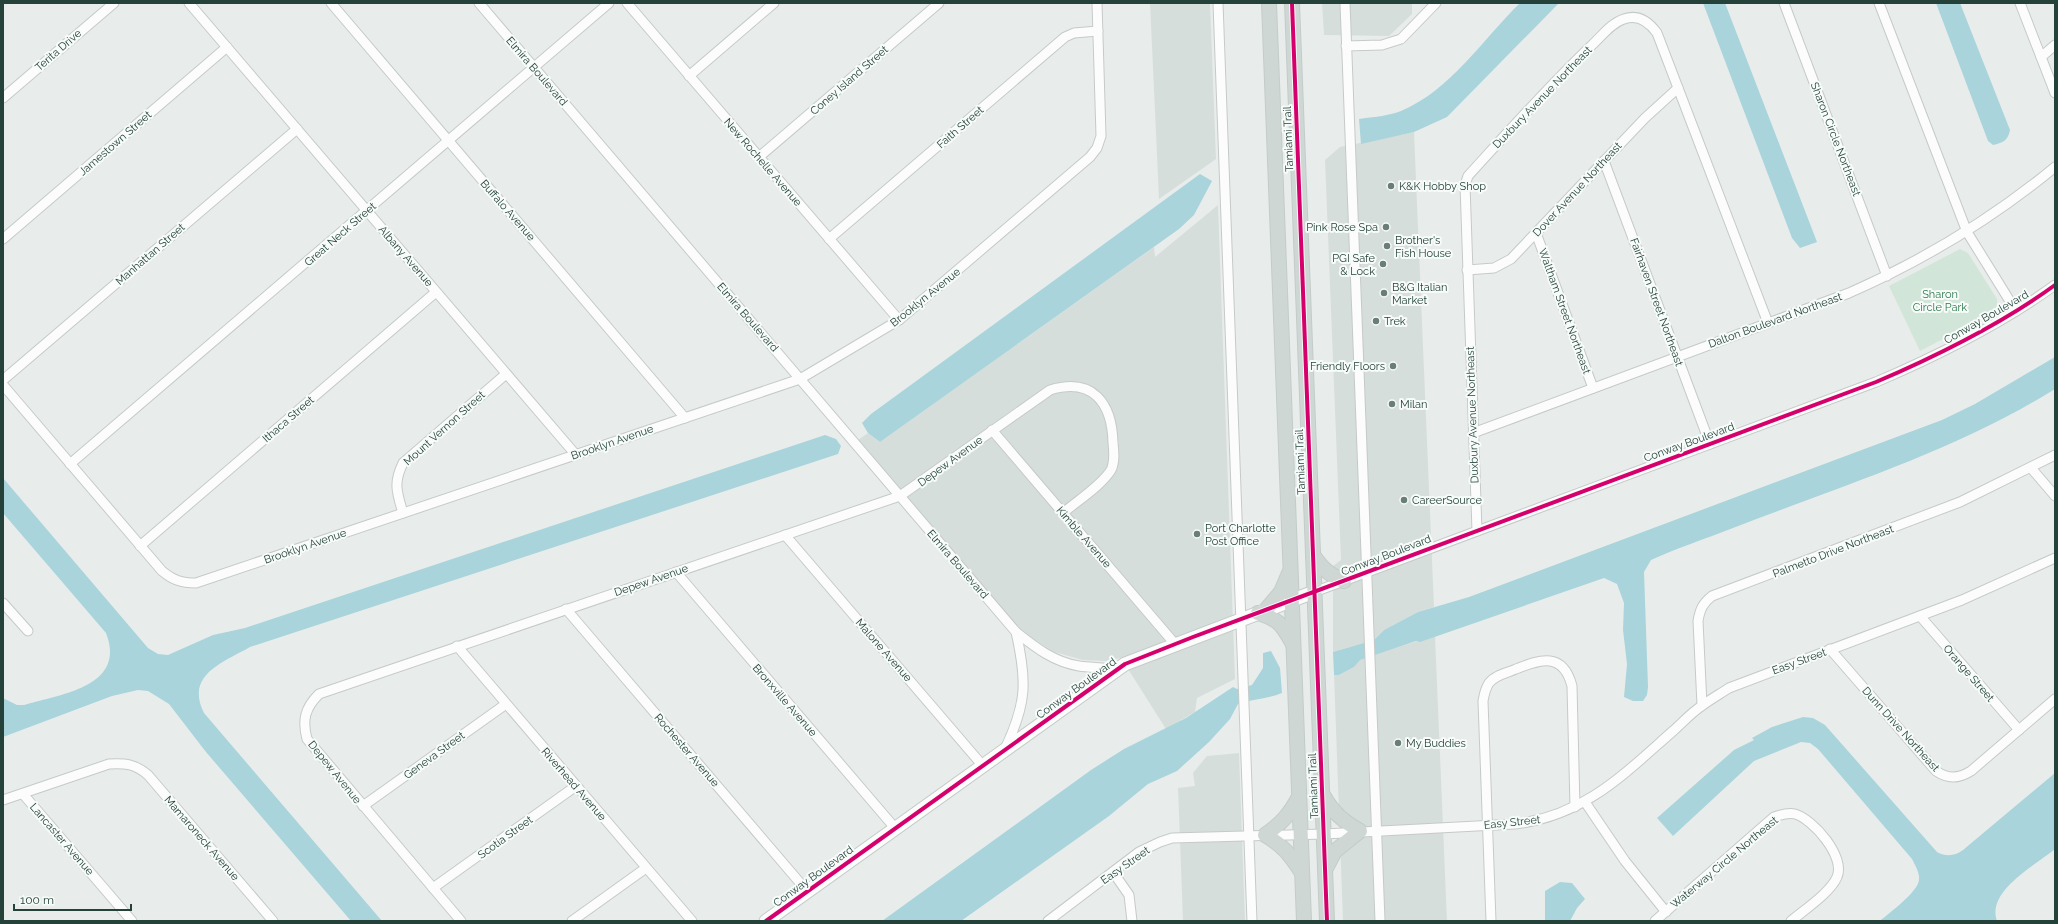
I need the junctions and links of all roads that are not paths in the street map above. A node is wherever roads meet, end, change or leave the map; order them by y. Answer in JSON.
{"nodes":[{"id":1,"x":114,"y":3,"type":"edge"},
{"id":2,"x":189,"y":3,"type":"edge"},
{"id":3,"x":331,"y":3,"type":"edge"},
{"id":4,"x":479,"y":3,"type":"edge"},
{"id":5,"x":609,"y":3,"type":"edge"},
{"id":6,"x":627,"y":3,"type":"edge"},
{"id":7,"x":774,"y":3,"type":"edge"},
{"id":8,"x":939,"y":3,"type":"edge"},
{"id":9,"x":1097,"y":3,"type":"edge"},
{"id":10,"x":1218,"y":3,"type":"edge"},
{"id":11,"x":1269,"y":3,"type":"edge"},
{"id":12,"x":1292,"y":3,"type":"edge"},
{"id":13,"x":1345,"y":3,"type":"edge"},
{"id":14,"x":1436,"y":3,"type":"edge"},
{"id":15,"x":1784,"y":3,"type":"edge"},
{"id":16,"x":1879,"y":3,"type":"edge"},
{"id":17,"x":2020,"y":3,"type":"edge"},
{"id":18,"x":1098,"y":31,"type":"junction"},
{"id":19,"x":2055,"y":45,"type":"edge"},
{"id":20,"x":1346,"y":46,"type":"junction"},
{"id":21,"x":227,"y":47,"type":"junction"},
{"id":22,"x":2041,"y":57,"type":"junction"},
{"id":23,"x":534,"y":67,"type":"junction"},
{"id":24,"x":689,"y":76,"type":"junction"},
{"id":25,"x":1678,"y":88,"type":"junction"},
{"id":26,"x":2055,"y":93,"type":"edge"},
{"id":27,"x":3,"y":98,"type":"edge"},
{"id":28,"x":297,"y":129,"type":"junction"},
{"id":29,"x":448,"y":141,"type":"junction"},
{"id":30,"x":759,"y":157,"type":"junction"},
{"id":31,"x":1604,"y":161,"type":"junction"},
{"id":32,"x":2055,"y":166,"type":"edge"},
{"id":33,"x":367,"y":210,"type":"junction"},
{"id":34,"x":1967,"y":232,"type":"junction"},
{"id":35,"x":1536,"y":233,"type":"junction"},
{"id":36,"x":3,"y":239,"type":"edge"},
{"id":37,"x":829,"y":239,"type":"junction"},
{"id":38,"x":1467,"y":270,"type":"junction"},
{"id":39,"x":1887,"y":276,"type":"junction"},
{"id":40,"x":2055,"y":285,"type":"edge"},
{"id":41,"x":436,"y":292,"type":"junction"},
{"id":42,"x":2016,"y":311,"type":"junction"},
{"id":43,"x":899,"y":320,"type":"junction"},
{"id":44,"x":1768,"y":323,"type":"junction"},
{"id":45,"x":1677,"y":357,"type":"junction"},
{"id":46,"x":506,"y":374,"type":"junction"},
{"id":47,"x":800,"y":379,"type":"junction"},
{"id":48,"x":3,"y":380,"type":"edge"},
{"id":49,"x":3,"y":385,"type":"edge"},
{"id":50,"x":1593,"y":388,"type":"junction"},
{"id":51,"x":685,"y":418,"type":"junction"},
{"id":52,"x":992,"y":430,"type":"junction"},
{"id":53,"x":1473,"y":433,"type":"junction"},
{"id":54,"x":1710,"y":444,"type":"junction"},
{"id":55,"x":576,"y":455,"type":"junction"},
{"id":56,"x":2055,"y":455,"type":"edge"},
{"id":57,"x":70,"y":464,"type":"junction"},
{"id":58,"x":2031,"y":468,"type":"junction"},
{"id":59,"x":900,"y":496,"type":"junction"},
{"id":60,"x":2055,"y":496,"type":"edge"},
{"id":61,"x":1063,"y":512,"type":"junction"},
{"id":62,"x":403,"y":513,"type":"junction"},
{"id":63,"x":1477,"y":531,"type":"junction"},
{"id":64,"x":785,"y":535,"type":"junction"},
{"id":65,"x":140,"y":546,"type":"junction"},
{"id":66,"x":1313,"y":555,"type":"junction"},
{"id":67,"x":2055,"y":558,"type":"edge"},
{"id":68,"x":1291,"y":569,"type":"junction"},
{"id":69,"x":676,"y":572,"type":"junction"},
{"id":70,"x":1367,"y":572,"type":"junction"},
{"id":71,"x":1344,"y":581,"type":"junction"},
{"id":72,"x":1314,"y":592,"type":"junction"},
{"id":73,"x":1292,"y":601,"type":"junction"},
{"id":74,"x":3,"y":603,"type":"edge"},
{"id":75,"x":566,"y":609,"type":"junction"},
{"id":76,"x":1262,"y":612,"type":"junction"},
{"id":77,"x":1920,"y":616,"type":"junction"},
{"id":78,"x":1241,"y":619,"type":"junction"},
{"id":79,"x":28,"y":631,"type":"dead end"},
{"id":80,"x":1016,"y":632,"type":"junction"},
{"id":81,"x":1175,"y":644,"type":"junction"},
{"id":82,"x":457,"y":646,"type":"junction"},
{"id":83,"x":1294,"y":646,"type":"junction"},
{"id":84,"x":1830,"y":649,"type":"junction"},
{"id":85,"x":1117,"y":670,"type":"junction"},
{"id":86,"x":2055,"y":699,"type":"edge"},
{"id":87,"x":506,"y":704,"type":"junction"},
{"id":88,"x":1702,"y":705,"type":"junction"},
{"id":89,"x":2019,"y":730,"type":"junction"},
{"id":90,"x":1004,"y":751,"type":"junction"},
{"id":91,"x":983,"y":766,"type":"junction"},
{"id":92,"x":576,"y":786,"type":"junction"},
{"id":93,"x":1322,"y":793,"type":"junction"},
{"id":94,"x":23,"y":794,"type":"junction"},
{"id":95,"x":1300,"y":795,"type":"junction"},
{"id":96,"x":3,"y":800,"type":"edge"},
{"id":97,"x":1585,"y":802,"type":"junction"},
{"id":98,"x":363,"y":806,"type":"junction"},
{"id":99,"x":1575,"y":808,"type":"junction"},
{"id":100,"x":1488,"y":825,"type":"junction"},
{"id":101,"x":895,"y":828,"type":"junction"},
{"id":102,"x":1376,"y":830,"type":"junction"},
{"id":103,"x":1360,"y":831,"type":"junction"},
{"id":104,"x":1301,"y":834,"type":"junction"},
{"id":105,"x":1324,"y":834,"type":"junction"},
{"id":106,"x":1249,"y":835,"type":"junction"},
{"id":107,"x":1266,"y":835,"type":"junction"},
{"id":108,"x":646,"y":868,"type":"junction"},
{"id":109,"x":1325,"y":871,"type":"junction"},
{"id":110,"x":1113,"y":872,"type":"junction"},
{"id":111,"x":1303,"y":874,"type":"junction"},
{"id":112,"x":433,"y":888,"type":"junction"},
{"id":113,"x":808,"y":891,"type":"junction"},
{"id":114,"x":1666,"y":912,"type":"junction"},
{"id":115,"x":132,"y":921,"type":"edge"},
{"id":116,"x":273,"y":921,"type":"edge"},
{"id":117,"x":461,"y":921,"type":"edge"},
{"id":118,"x":572,"y":921,"type":"edge"},
{"id":119,"x":692,"y":921,"type":"edge"},
{"id":120,"x":766,"y":921,"type":"edge"},
{"id":121,"x":1048,"y":921,"type":"edge"},
{"id":122,"x":1132,"y":921,"type":"edge"},
{"id":123,"x":1252,"y":921,"type":"edge"},
{"id":124,"x":1304,"y":921,"type":"edge"},
{"id":125,"x":1327,"y":921,"type":"edge"},
{"id":126,"x":1380,"y":921,"type":"edge"},
{"id":127,"x":1491,"y":921,"type":"edge"},
{"id":128,"x":1655,"y":921,"type":"edge"},
{"id":129,"x":1791,"y":921,"type":"edge"}],
"edges":[{"from":1,"to":27,"type":"street","name":"Terita Drive"},
{"from":2,"to":21,"type":"street","name":"Albany Avenue"},
{"from":3,"to":29,"type":"street","name":"Buffalo Avenue"},
{"from":4,"to":23,"type":"street","name":"Elmira Boulevard"},
{"from":5,"to":23,"type":"street","name":"Great Neck Street"},
{"from":6,"to":24,"type":"street","name":"New Rochelle Avenue"},
{"from":7,"to":24,"type":"street"},
{"from":8,"to":30,"type":"street","name":"Coney Island Street"},
{"from":9,"to":18,"type":"street","name":"Brooklyn Avenue"},
{"from":10,"to":78,"type":"street"},
{"from":11,"to":68,"type":"main road","name":"Tamiami Trail"},
{"from":12,"to":66,"type":"main road","name":"Tamiami Trail"},
{"from":13,"to":20,"type":"street"},
{"from":14,"to":20,"type":"street"},
{"from":15,"to":39,"type":"street","name":"Sharon Circle Northeast"},
{"from":16,"to":34,"type":"street"},
{"from":17,"to":22,"type":"street"},
{"from":18,"to":37,"type":"street","name":"Faith Street"},
{"from":18,"to":43,"type":"street","name":"Brooklyn Avenue"},
{"from":19,"to":22,"type":"street"},
{"from":20,"to":70,"type":"street"},
{"from":21,"to":28,"type":"street","name":"Albany Avenue"},
{"from":21,"to":36,"type":"street","name":"Jamestown Street"},
{"from":22,"to":26,"type":"street"},
{"from":23,"to":29,"type":"street","name":"Great Neck Street"},
{"from":23,"to":47,"type":"street","name":"Elmira Boulevard"},
{"from":24,"to":30,"type":"street","name":"New Rochelle Avenue"},
{"from":25,"to":31,"type":"street","name":"Dover Avenue Northeast"},
{"from":25,"to":38,"type":"street","name":"Duxbury Avenue Northeast"},
{"from":25,"to":44,"type":"street","name":"Duxbury Avenue Northeast"},
{"from":28,"to":33,"type":"street","name":"Albany Avenue"},
{"from":28,"to":48,"type":"street","name":"Manhattan Street"},
{"from":29,"to":33,"type":"street","name":"Great Neck Street"},
{"from":29,"to":51,"type":"street","name":"Buffalo Avenue"},
{"from":30,"to":37,"type":"street","name":"New Rochelle Avenue"},
{"from":31,"to":35,"type":"street","name":"Dover Avenue Northeast"},
{"from":31,"to":45,"type":"street","name":"Fairhaven Street Northeast"},
{"from":32,"to":34,"type":"street","name":"Dalton Boulevard Northeast"},
{"from":33,"to":41,"type":"street","name":"Albany Avenue"},
{"from":33,"to":57,"type":"street","name":"Great Neck Street"},
{"from":34,"to":39,"type":"street","name":"Dalton Boulevard Northeast"},
{"from":34,"to":42,"type":"street"},
{"from":35,"to":38,"type":"street","name":"Dover Avenue Northeast"},
{"from":35,"to":50,"type":"street","name":"Waltham Street Northeast"},
{"from":37,"to":43,"type":"street","name":"New Rochelle Avenue"},
{"from":38,"to":53,"type":"street","name":"Duxbury Avenue Northeast"},
{"from":39,"to":44,"type":"street","name":"Dalton Boulevard Northeast"},
{"from":40,"to":42,"type":"street","name":"Conway Boulevard"},
{"from":41,"to":46,"type":"street","name":"Albany Avenue"},
{"from":41,"to":65,"type":"street","name":"Ithaca Street"},
{"from":42,"to":54,"type":"street","name":"Conway Boulevard"},
{"from":43,"to":47,"type":"street","name":"Brooklyn Avenue"},
{"from":44,"to":45,"type":"street","name":"Dalton Boulevard Northeast"},
{"from":45,"to":50,"type":"street","name":"Dalton Boulevard Northeast"},
{"from":45,"to":54,"type":"street","name":"Fairhaven Street Northeast"},
{"from":46,"to":55,"type":"street","name":"Albany Avenue"},
{"from":46,"to":62,"type":"street","name":"Mount Vernon Street"},
{"from":47,"to":51,"type":"street","name":"Brooklyn Avenue"},
{"from":47,"to":59,"type":"street","name":"Elmira Boulevard"},
{"from":49,"to":57,"type":"street","name":"Brooklyn Avenue"},
{"from":50,"to":53,"type":"street","name":"Dalton Boulevard Northeast"},
{"from":51,"to":55,"type":"street","name":"Brooklyn Avenue"},
{"from":52,"to":59,"type":"street","name":"Depew Avenue"},
{"from":52,"to":61,"type":"street","name":"Kimble Avenue"},
{"from":52,"to":61,"type":"street","name":"Depew Avenue"},
{"from":53,"to":63,"type":"street","name":"Duxbury Avenue Northeast"},
{"from":54,"to":63,"type":"street","name":"Conway Boulevard"},
{"from":55,"to":62,"type":"street","name":"Brooklyn Avenue"},
{"from":56,"to":58,"type":"street","name":"Palmetto Drive Northeast"},
{"from":57,"to":65,"type":"street","name":"Brooklyn Avenue"},
{"from":58,"to":60,"type":"street"},
{"from":58,"to":88,"type":"street","name":"Palmetto Drive Northeast"},
{"from":59,"to":64,"type":"street","name":"Depew Avenue"},
{"from":59,"to":80,"type":"street","name":"Elmira Boulevard"},
{"from":61,"to":81,"type":"street","name":"Kimble Avenue"},
{"from":62,"to":65,"type":"street","name":"Brooklyn Avenue"},
{"from":63,"to":70,"type":"street","name":"Conway Boulevard"},
{"from":64,"to":69,"type":"street","name":"Depew Avenue"},
{"from":64,"to":91,"type":"street","name":"Malone Avenue"},
{"from":66,"to":71,"type":"main road"},
{"from":66,"to":72,"type":"main road","name":"Tamiami Trail"},
{"from":67,"to":77,"type":"street","name":"Easy Street"},
{"from":68,"to":73,"type":"main road","name":"Tamiami Trail"},
{"from":68,"to":76,"type":"main road"},
{"from":69,"to":75,"type":"street","name":"Depew Avenue"},
{"from":69,"to":101,"type":"street","name":"Bronxville Avenue"},
{"from":70,"to":71,"type":"street","name":"Conway Boulevard"},
{"from":70,"to":102,"type":"street"},
{"from":71,"to":72,"type":"street","name":"Conway Boulevard"},
{"from":72,"to":73,"type":"street","name":"Conway Boulevard"},
{"from":72,"to":93,"type":"main road","name":"Tamiami Trail"},
{"from":73,"to":76,"type":"street","name":"Conway Boulevard"},
{"from":73,"to":83,"type":"main road","name":"Tamiami Trail"},
{"from":74,"to":79,"type":"street"},
{"from":75,"to":82,"type":"street","name":"Depew Avenue"},
{"from":75,"to":113,"type":"street","name":"Rochester Avenue"},
{"from":76,"to":78,"type":"street","name":"Conway Boulevard"},
{"from":76,"to":83,"type":"main road"},
{"from":77,"to":84,"type":"street","name":"Easy Street"},
{"from":77,"to":89,"type":"street","name":"Orange Street"},
{"from":78,"to":81,"type":"street","name":"Conway Boulevard"},
{"from":78,"to":106,"type":"street"},
{"from":80,"to":85,"type":"street","name":"Elmira Boulevard"},
{"from":80,"to":90,"type":"street","name":"Elmira Boulevard"},
{"from":81,"to":85,"type":"street","name":"Conway Boulevard"},
{"from":82,"to":87,"type":"street","name":"Riverhead Avenue"},
{"from":82,"to":98,"type":"street","name":"Depew Avenue"},
{"from":83,"to":95,"type":"main road","name":"Tamiami Trail"},
{"from":84,"to":88,"type":"street","name":"Easy Street"},
{"from":84,"to":89,"type":"street","name":"Dunn Drive Northeast"},
{"from":85,"to":90,"type":"street","name":"Conway Boulevard"},
{"from":86,"to":89,"type":"street","name":"Dunn Drive Northeast"},
{"from":87,"to":92,"type":"street","name":"Riverhead Avenue"},
{"from":87,"to":98,"type":"street","name":"Geneva Street"},
{"from":88,"to":97,"type":"street","name":"Easy Street"},
{"from":90,"to":91,"type":"street","name":"Conway Boulevard"},
{"from":91,"to":101,"type":"street","name":"Conway Boulevard"},
{"from":92,"to":108,"type":"street","name":"Riverhead Avenue"},
{"from":92,"to":112,"type":"street","name":"Scotia Street"},
{"from":93,"to":103,"type":"main road"},
{"from":93,"to":105,"type":"main road","name":"Tamiami Trail"},
{"from":94,"to":96,"type":"street"},
{"from":94,"to":115,"type":"street","name":"Lancaster Avenue"},
{"from":94,"to":116,"type":"street","name":"Mamaroneck Avenue"},
{"from":95,"to":104,"type":"main road","name":"Tamiami Trail"},
{"from":95,"to":107,"type":"main road"},
{"from":97,"to":99,"type":"street","name":"Easy Street"},
{"from":97,"to":114,"type":"street"},
{"from":98,"to":112,"type":"street","name":"Depew Avenue"},
{"from":99,"to":100,"type":"street","name":"Easy Street"},
{"from":99,"to":100,"type":"street"},
{"from":100,"to":102,"type":"street","name":"Easy Street"},
{"from":100,"to":127,"type":"street"},
{"from":101,"to":113,"type":"street","name":"Conway Boulevard"},
{"from":102,"to":103,"type":"street","name":"Easy Street"},
{"from":102,"to":126,"type":"street"},
{"from":103,"to":105,"type":"street","name":"Easy Street"},
{"from":103,"to":109,"type":"main road"},
{"from":104,"to":105,"type":"street","name":"Easy Street"},
{"from":104,"to":107,"type":"street","name":"Easy Street"},
{"from":104,"to":111,"type":"main road","name":"Tamiami Trail"},
{"from":105,"to":109,"type":"main road","name":"Tamiami Trail"},
{"from":106,"to":107,"type":"street","name":"Easy Street"},
{"from":106,"to":110,"type":"street","name":"Easy Street"},
{"from":106,"to":123,"type":"street"},
{"from":107,"to":111,"type":"main road"},
{"from":108,"to":118,"type":"street"},
{"from":108,"to":119,"type":"street","name":"Riverhead Avenue"},
{"from":109,"to":125,"type":"main road","name":"Tamiami Trail"},
{"from":110,"to":121,"type":"street","name":"Easy Street"},
{"from":110,"to":122,"type":"street"},
{"from":111,"to":124,"type":"main road","name":"Tamiami Trail"},
{"from":112,"to":117,"type":"street","name":"Depew Avenue"},
{"from":113,"to":120,"type":"street","name":"Conway Boulevard"},
{"from":114,"to":128,"type":"street","name":"Waterway Circle Northeast"},
{"from":114,"to":129,"type":"street","name":"Waterway Circle Northeast"}]}
